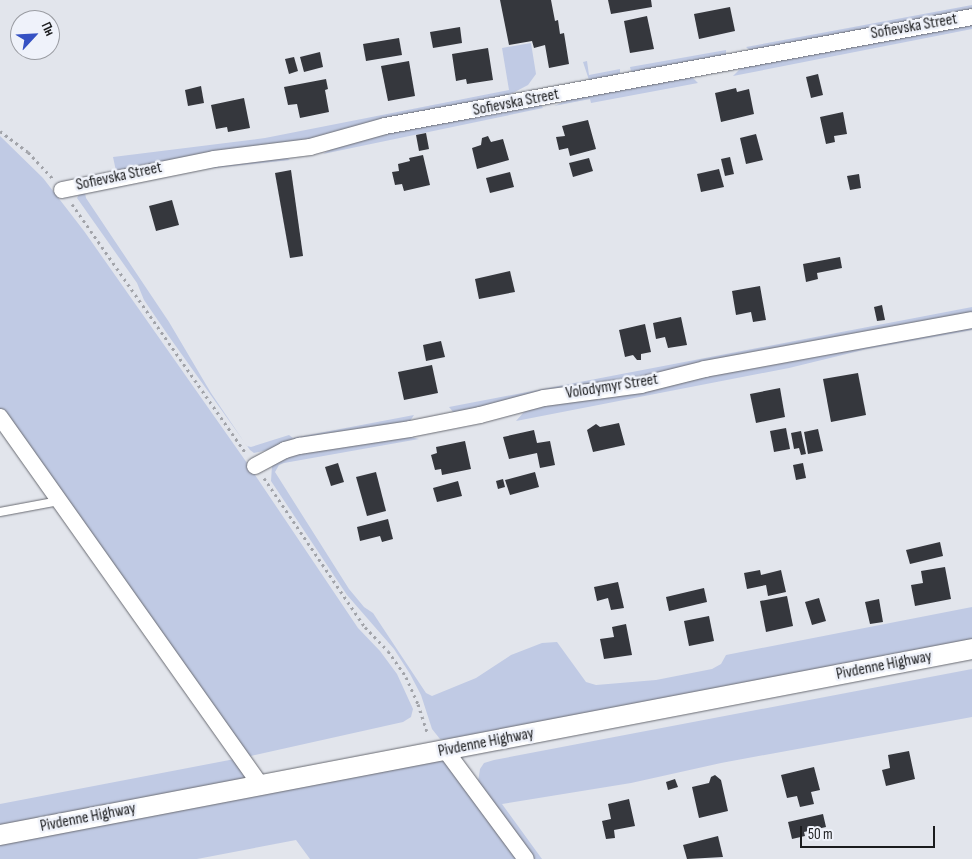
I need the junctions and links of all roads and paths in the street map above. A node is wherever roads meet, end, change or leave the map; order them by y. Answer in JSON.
{"nodes":[{"id":1,"x":972,"y":17,"type":"edge"},
{"id":2,"x":0,"y":131,"type":"edge"},
{"id":3,"x":62,"y":190,"type":"junction"},
{"id":4,"x":972,"y":320,"type":"edge"},
{"id":5,"x":0,"y":417,"type":"edge"},
{"id":6,"x":255,"y":466,"type":"junction"},
{"id":7,"x":59,"y":501,"type":"junction"},
{"id":8,"x":0,"y":512,"type":"edge"},
{"id":9,"x":972,"y":649,"type":"edge"},
{"id":10,"x":438,"y":752,"type":"junction"},
{"id":11,"x":261,"y":785,"type":"junction"},
{"id":12,"x":0,"y":835,"type":"edge"},
{"id":13,"x":526,"y":859,"type":"edge"}],
"edges":[{"from":1,"to":3,"type":"street","name":"Sofievska Street"},
{"from":2,"to":3,"type":"path"},
{"from":3,"to":6,"type":"path"},
{"from":4,"to":6,"type":"street","name":"Volodymyr Street"},
{"from":5,"to":7,"type":"street"},
{"from":6,"to":10,"type":"path"},
{"from":7,"to":8,"type":"lane"},
{"from":7,"to":11,"type":"street"},
{"from":9,"to":10,"type":"street","name":"Pivdenne Highway"},
{"from":10,"to":11,"type":"street","name":"Pivdenne Highway"},
{"from":10,"to":13,"type":"street"},
{"from":11,"to":12,"type":"street","name":"Pivdenne Highway"}]}
